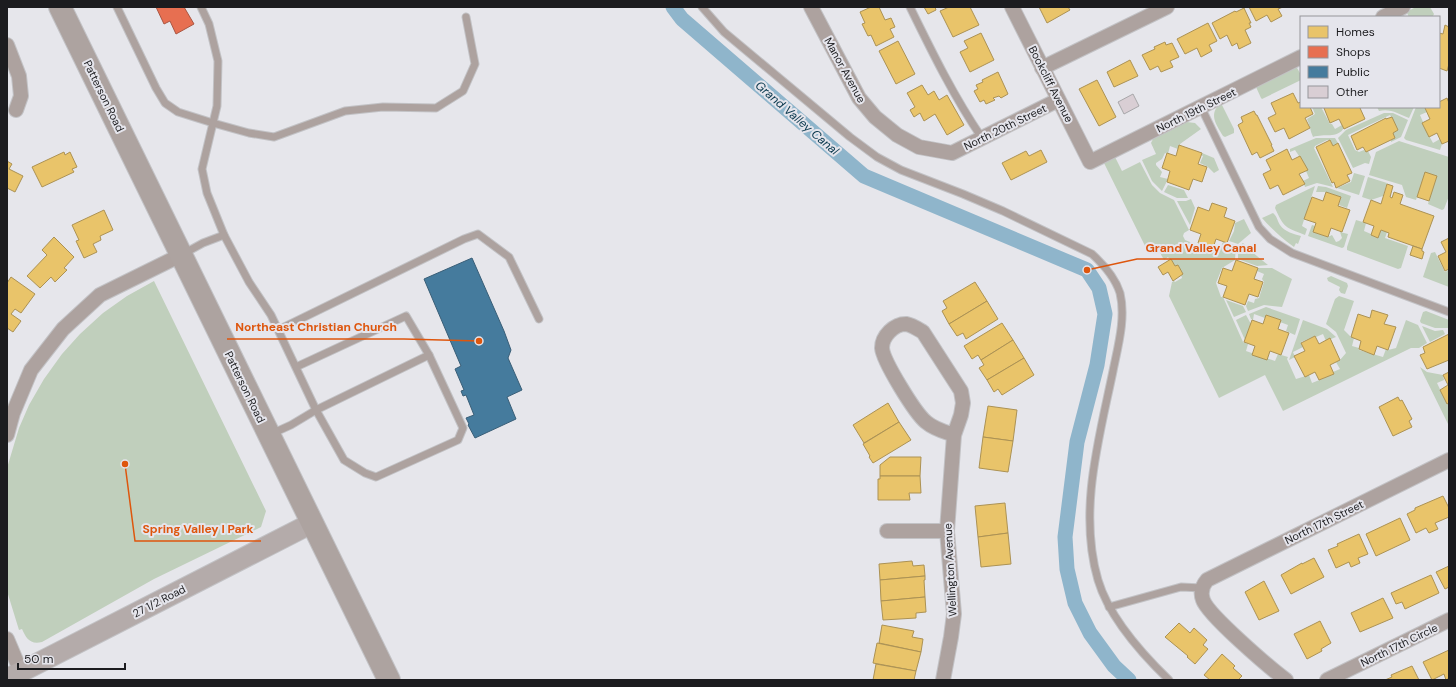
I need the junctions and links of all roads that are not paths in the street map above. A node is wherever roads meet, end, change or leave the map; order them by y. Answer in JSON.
{"nodes":[{"id":1,"x":60,"y":7,"type":"edge"},
{"id":2,"x":117,"y":7,"type":"edge"},
{"id":3,"x":201,"y":7,"type":"edge"},
{"id":4,"x":702,"y":7,"type":"edge"},
{"id":5,"x":811,"y":7,"type":"edge"},
{"id":6,"x":910,"y":7,"type":"edge"},
{"id":7,"x":1012,"y":7,"type":"edge"},
{"id":8,"x":1167,"y":7,"type":"edge"},
{"id":9,"x":1403,"y":7,"type":"edge"},
{"id":10,"x":1385,"y":16,"type":"edge"},
{"id":11,"x":466,"y":17,"type":"dead end"},
{"id":12,"x":7,"y":45,"type":"edge"},
{"id":13,"x":1300,"y":58,"type":"edge"},
{"id":14,"x":1042,"y":68,"type":"junction"},
{"id":15,"x":1058,"y":100,"type":"junction"},
{"id":16,"x":1201,"y":107,"type":"junction"},
{"id":17,"x":16,"y":110,"type":"dead end"},
{"id":18,"x":213,"y":123,"type":"junction"},
{"id":19,"x":982,"y":138,"type":"junction"},
{"id":20,"x":952,"y":153,"type":"joint"},
{"id":21,"x":1090,"y":162,"type":"joint"},
{"id":22,"x":224,"y":235,"type":"junction"},
{"id":23,"x":181,"y":255,"type":"junction"},
{"id":24,"x":1449,"y":312,"type":"edge"},
{"id":25,"x":539,"y":319,"type":"dead end"},
{"id":26,"x":278,"y":330,"type":"junction"},
{"id":27,"x":429,"y":355,"type":"junction"},
{"id":28,"x":296,"y":367,"type":"junction"},
{"id":29,"x":316,"y":410,"type":"junction"},
{"id":30,"x":269,"y":434,"type":"junction"},
{"id":31,"x":7,"y":435,"type":"edge"},
{"id":32,"x":954,"y":435,"type":"junction"},
{"id":33,"x":1449,"y":460,"type":"edge"},
{"id":34,"x":312,"y":523,"type":"junction"},
{"id":35,"x":886,"y":531,"type":"dead end"},
{"id":36,"x":947,"y":531,"type":"junction"},
{"id":37,"x":1202,"y":588,"type":"junction"},
{"id":38,"x":1109,"y":607,"type":"junction"},
{"id":39,"x":1449,"y":620,"type":"edge"},
{"id":40,"x":7,"y":639,"type":"edge"},
{"id":41,"x":14,"y":676,"type":"edge"},
{"id":42,"x":389,"y":680,"type":"edge"},
{"id":43,"x":943,"y":680,"type":"edge"},
{"id":44,"x":1168,"y":680,"type":"edge"},
{"id":45,"x":1286,"y":680,"type":"edge"},
{"id":46,"x":1327,"y":680,"type":"edge"}],
"edges":[{"from":1,"to":23,"type":"main road","name":"Patterson Road"},
{"from":2,"to":18,"type":"lane"},
{"from":3,"to":18,"type":"lane"},
{"from":4,"to":38,"type":"lane"},
{"from":5,"to":20,"type":"street","name":"Manor Avenue"},
{"from":6,"to":19,"type":"lane"},
{"from":7,"to":14,"type":"street","name":"Bookcliff Avenue"},
{"from":8,"to":14,"type":"street"},
{"from":9,"to":10,"type":"street"},
{"from":11,"to":18,"type":"lane"},
{"from":12,"to":17,"type":"street"},
{"from":13,"to":16,"type":"street","name":"North 19th Street"},
{"from":14,"to":15,"type":"street","name":"Bookcliff Avenue"},
{"from":15,"to":19,"type":"street","name":"North 20th Street"},
{"from":15,"to":21,"type":"street","name":"Bookcliff Avenue"},
{"from":16,"to":21,"type":"street","name":"North 19th Street"},
{"from":16,"to":24,"type":"lane"},
{"from":18,"to":22,"type":"lane"},
{"from":19,"to":20,"type":"street","name":"North 20th Street"},
{"from":22,"to":23,"type":"lane"},
{"from":22,"to":26,"type":"lane"},
{"from":23,"to":30,"type":"main road","name":"Patterson Road"},
{"from":23,"to":31,"type":"street"},
{"from":25,"to":26,"type":"lane"},
{"from":26,"to":28,"type":"lane"},
{"from":27,"to":28,"type":"lane"},
{"from":27,"to":29,"type":"lane"},
{"from":27,"to":29,"type":"lane"},
{"from":28,"to":29,"type":"lane"},
{"from":29,"to":30,"type":"lane"},
{"from":30,"to":34,"type":"main road","name":"Patterson Road"},
{"from":32,"to":32,"type":"street","name":"Wellington Avenue"},
{"from":32,"to":36,"type":"street","name":"Wellington Avenue"},
{"from":33,"to":37,"type":"street","name":"North 17th Street"},
{"from":34,"to":41,"type":"main road","name":"27 1/2 Road"},
{"from":34,"to":42,"type":"main road","name":"Patterson Road"},
{"from":35,"to":36,"type":"street"},
{"from":36,"to":43,"type":"street","name":"Wellington Avenue"},
{"from":37,"to":38,"type":"lane"},
{"from":37,"to":45,"type":"street"},
{"from":38,"to":44,"type":"lane"},
{"from":39,"to":46,"type":"street","name":"North 17th Circle"},
{"from":40,"to":41,"type":"street"}]}
